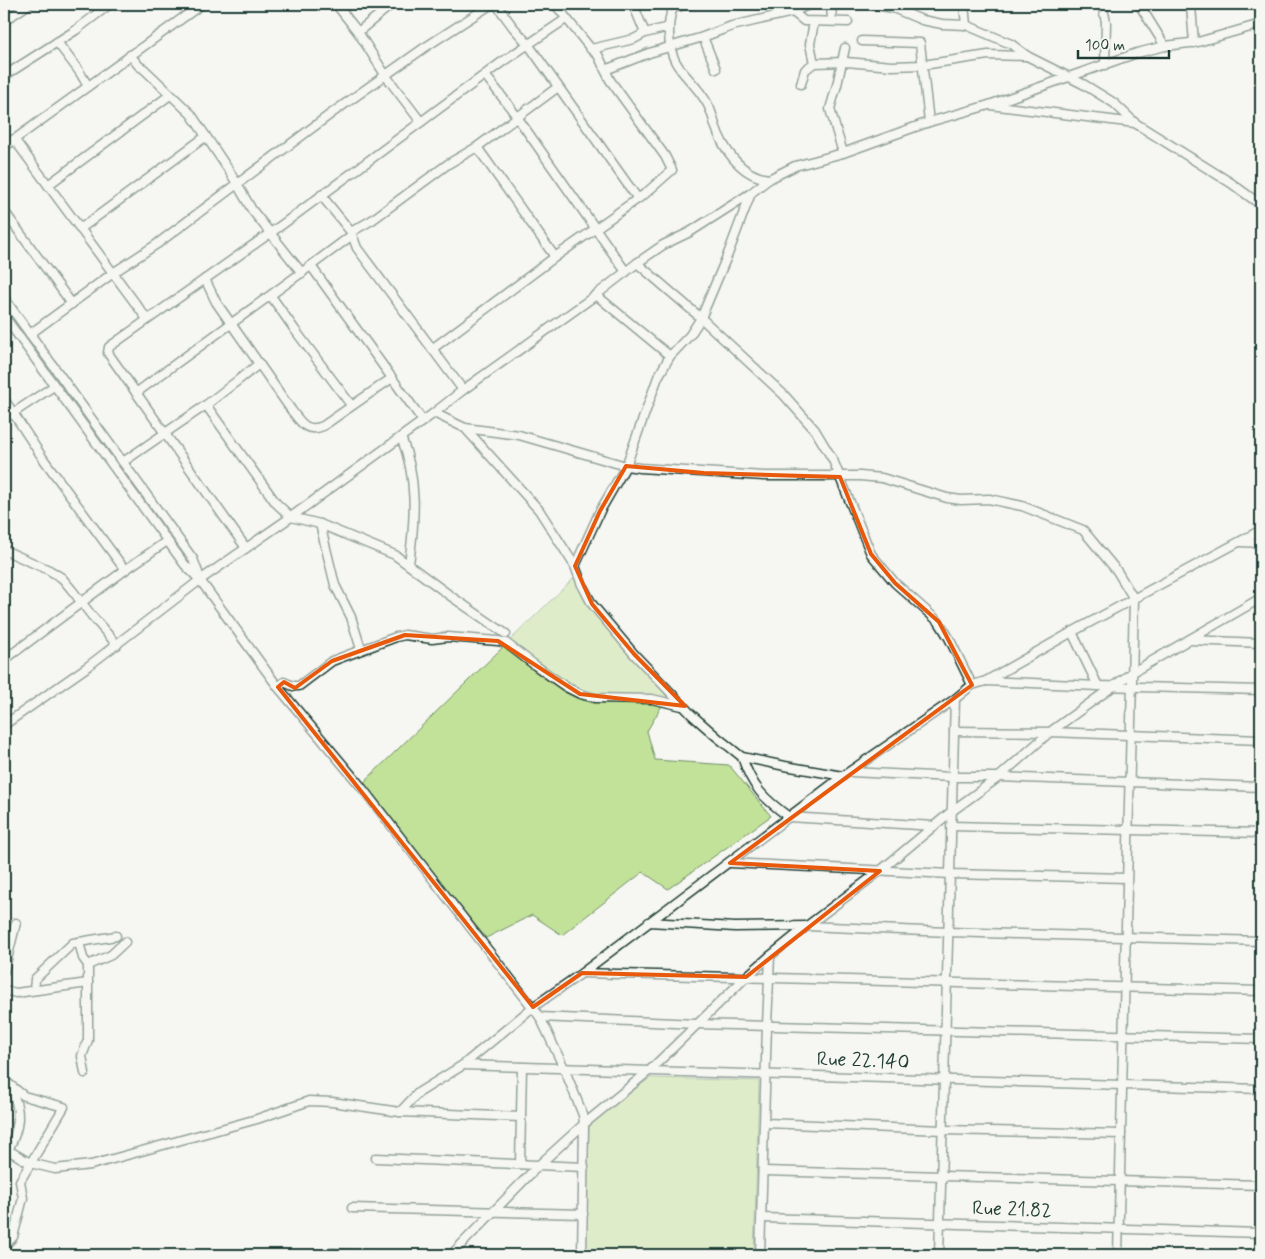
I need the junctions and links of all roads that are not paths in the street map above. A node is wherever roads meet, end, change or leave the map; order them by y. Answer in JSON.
{"nodes":[{"id":1,"x":29,"y":4,"type":"edge"},
{"id":2,"x":110,"y":4,"type":"edge"},
{"id":3,"x":202,"y":4,"type":"edge"},
{"id":4,"x":336,"y":4,"type":"edge"},
{"id":5,"x":392,"y":4,"type":"edge"},
{"id":6,"x":492,"y":4,"type":"edge"},
{"id":7,"x":496,"y":4,"type":"edge"},
{"id":8,"x":555,"y":4,"type":"edge"},
{"id":9,"x":633,"y":4,"type":"edge"},
{"id":10,"x":690,"y":4,"type":"edge"},
{"id":11,"x":782,"y":4,"type":"edge"},
{"id":12,"x":810,"y":4,"type":"edge"},
{"id":13,"x":830,"y":4,"type":"edge"},
{"id":14,"x":870,"y":4,"type":"edge"},
{"id":15,"x":964,"y":4,"type":"edge"},
{"id":16,"x":1102,"y":4,"type":"edge"},
{"id":17,"x":1139,"y":4,"type":"edge"},
{"id":18,"x":1190,"y":4,"type":"edge"},
{"id":19,"x":673,"y":6,"type":"edge"},
{"id":20,"x":790,"y":13,"type":"junction"},
{"id":21,"x":566,"y":19,"type":"junction"},
{"id":22,"x":4,"y":21,"type":"edge"},
{"id":23,"x":832,"y":21,"type":"junction"},
{"id":24,"x":814,"y":22,"type":"junction"},
{"id":25,"x":848,"y":22,"type":"dead end"},
{"id":26,"x":1261,"y":24,"type":"edge"},
{"id":27,"x":966,"y":25,"type":"junction"},
{"id":28,"x":669,"y":27,"type":"junction"},
{"id":29,"x":358,"y":32,"type":"junction"},
{"id":30,"x":645,"y":33,"type":"junction"},
{"id":31,"x":703,"y":37,"type":"junction"},
{"id":32,"x":862,"y":41,"type":"dead end"},
{"id":33,"x":57,"y":42,"type":"junction"},
{"id":34,"x":1194,"y":43,"type":"junction"},
{"id":35,"x":528,"y":44,"type":"junction"},
{"id":36,"x":1165,"y":46,"type":"junction"},
{"id":37,"x":670,"y":48,"type":"junction"},
{"id":38,"x":845,"y":48,"type":"dead end"},
{"id":39,"x":591,"y":49,"type":"junction"},
{"id":40,"x":130,"y":55,"type":"junction"},
{"id":41,"x":1027,"y":56,"type":"junction"},
{"id":42,"x":842,"y":62,"type":"junction"},
{"id":43,"x":814,"y":63,"type":"junction"},
{"id":44,"x":923,"y":65,"type":"junction"},
{"id":45,"x":1104,"y":65,"type":"junction"},
{"id":46,"x":716,"y":69,"type":"dead end"},
{"id":47,"x":605,"y":70,"type":"junction"},
{"id":48,"x":485,"y":75,"type":"junction"},
{"id":49,"x":4,"y":76,"type":"edge"},
{"id":50,"x":386,"y":76,"type":"junction"},
{"id":51,"x":1069,"y":77,"type":"junction"},
{"id":52,"x":802,"y":84,"type":"dead end"},
{"id":53,"x":88,"y":86,"type":"junction"},
{"id":54,"x":558,"y":87,"type":"junction"},
{"id":55,"x":170,"y":95,"type":"junction"},
{"id":56,"x":989,"y":105,"type":"junction"},
{"id":57,"x":516,"y":118,"type":"junction"},
{"id":58,"x":421,"y":122,"type":"junction"},
{"id":59,"x":929,"y":122,"type":"junction"},
{"id":60,"x":1135,"y":123,"type":"junction"},
{"id":61,"x":205,"y":137,"type":"junction"},
{"id":62,"x":14,"y":139,"type":"junction"},
{"id":63,"x":4,"y":147,"type":"edge"},
{"id":64,"x":477,"y":147,"type":"junction"},
{"id":65,"x":843,"y":153,"type":"junction"},
{"id":66,"x":769,"y":179,"type":"junction"},
{"id":67,"x":236,"y":184,"type":"junction"},
{"id":68,"x":48,"y":185,"type":"junction"},
{"id":69,"x":751,"y":192,"type":"junction"},
{"id":70,"x":321,"y":195,"type":"junction"},
{"id":71,"x":638,"y":199,"type":"junction"},
{"id":72,"x":1261,"y":205,"type":"edge"},
{"id":73,"x":4,"y":212,"type":"edge"},
{"id":74,"x":80,"y":229,"type":"junction"},
{"id":75,"x":595,"y":229,"type":"junction"},
{"id":76,"x":270,"y":233,"type":"junction"},
{"id":77,"x":351,"y":234,"type":"junction"},
{"id":78,"x":555,"y":257,"type":"junction"},
{"id":79,"x":637,"y":263,"type":"junction"},
{"id":80,"x":311,"y":266,"type":"junction"},
{"id":81,"x":626,"y":272,"type":"junction"},
{"id":82,"x":113,"y":273,"type":"junction"},
{"id":83,"x":302,"y":273,"type":"junction"},
{"id":84,"x":205,"y":279,"type":"junction"},
{"id":85,"x":596,"y":295,"type":"junction"},
{"id":86,"x":272,"y":296,"type":"junction"},
{"id":87,"x":4,"y":298,"type":"edge"},
{"id":88,"x":72,"y":304,"type":"junction"},
{"id":89,"x":4,"y":316,"type":"edge"},
{"id":90,"x":701,"y":318,"type":"junction"},
{"id":91,"x":147,"y":319,"type":"junction"},
{"id":92,"x":230,"y":323,"type":"junction"},
{"id":93,"x":30,"y":334,"type":"junction"},
{"id":94,"x":432,"y":349,"type":"junction"},
{"id":95,"x":670,"y":356,"type":"junction"},
{"id":96,"x":259,"y":364,"type":"junction"},
{"id":97,"x":392,"y":378,"type":"junction"},
{"id":98,"x":54,"y":386,"type":"junction"},
{"id":99,"x":463,"y":390,"type":"junction"},
{"id":100,"x":136,"y":393,"type":"junction"},
{"id":101,"x":4,"y":399,"type":"edge"},
{"id":102,"x":206,"y":405,"type":"junction"},
{"id":103,"x":351,"y":405,"type":"junction"},
{"id":104,"x":13,"y":412,"type":"junction"},
{"id":105,"x":434,"y":413,"type":"junction"},
{"id":106,"x":4,"y":419,"type":"edge"},
{"id":107,"x":423,"y":421,"type":"junction"},
{"id":108,"x":465,"y":428,"type":"junction"},
{"id":109,"x":164,"y":433,"type":"junction"},
{"id":110,"x":401,"y":437,"type":"junction"},
{"id":111,"x":123,"y":462,"type":"junction"},
{"id":112,"x":626,"y":466,"type":"junction"},
{"id":113,"x":840,"y":476,"type":"junction"},
{"id":114,"x":291,"y":517,"type":"junction"},
{"id":115,"x":320,"y":524,"type":"junction"},
{"id":116,"x":1261,"y":530,"type":"edge"},
{"id":117,"x":167,"y":541,"type":"junction"},
{"id":118,"x":1241,"y":542,"type":"junction"},
{"id":119,"x":1261,"y":543,"type":"edge"},
{"id":120,"x":246,"y":548,"type":"junction"},
{"id":121,"x":4,"y":550,"type":"edge"},
{"id":122,"x":409,"y":564,"type":"junction"},
{"id":123,"x":575,"y":566,"type":"junction"},
{"id":124,"x":125,"y":570,"type":"junction"},
{"id":125,"x":200,"y":580,"type":"junction"},
{"id":126,"x":1261,"y":598,"type":"edge"},
{"id":127,"x":1134,"y":599,"type":"junction"},
{"id":128,"x":82,"y":602,"type":"junction"},
{"id":129,"x":1072,"y":632,"type":"junction"},
{"id":130,"x":506,"y":634,"type":"dead end"},
{"id":131,"x":1189,"y":640,"type":"junction"},
{"id":132,"x":1261,"y":643,"type":"edge"},
{"id":133,"x":117,"y":644,"type":"junction"},
{"id":134,"x":361,"y":649,"type":"junction"},
{"id":135,"x":4,"y":660,"type":"edge"},
{"id":136,"x":1132,"y":672,"type":"junction"},
{"id":137,"x":986,"y":680,"type":"junction"},
{"id":138,"x":972,"y":685,"type":"junction"},
{"id":139,"x":1098,"y":686,"type":"junction"},
{"id":140,"x":1112,"y":686,"type":"junction"},
{"id":141,"x":1132,"y":687,"type":"junction"},
{"id":142,"x":278,"y":688,"type":"junction"},
{"id":143,"x":1261,"y":690,"type":"edge"},
{"id":144,"x":955,"y":699,"type":"junction"},
{"id":145,"x":682,"y":706,"type":"junction"},
{"id":146,"x":4,"y":725,"type":"edge"},
{"id":147,"x":954,"y":731,"type":"junction"},
{"id":148,"x":1050,"y":732,"type":"junction"},
{"id":149,"x":1131,"y":736,"type":"junction"},
{"id":150,"x":1261,"y":740,"type":"edge"},
{"id":151,"x":742,"y":756,"type":"junction"},
{"id":152,"x":850,"y":772,"type":"junction"},
{"id":153,"x":843,"y":776,"type":"junction"},
{"id":154,"x":952,"y":777,"type":"junction"},
{"id":155,"x":999,"y":777,"type":"junction"},
{"id":156,"x":1130,"y":783,"type":"junction"},
{"id":157,"x":1261,"y":787,"type":"edge"},
{"id":158,"x":952,"y":811,"type":"junction"},
{"id":159,"x":789,"y":817,"type":"junction"},
{"id":160,"x":934,"y":826,"type":"junction"},
{"id":161,"x":952,"y":826,"type":"junction"},
{"id":162,"x":1128,"y":830,"type":"junction"},
{"id":163,"x":1261,"y":833,"type":"edge"},
{"id":164,"x":730,"y":863,"type":"junction"},
{"id":165,"x":880,"y":871,"type":"junction"},
{"id":166,"x":950,"y":874,"type":"junction"},
{"id":167,"x":1126,"y":878,"type":"junction"},
{"id":168,"x":649,"y":922,"type":"junction"},
{"id":169,"x":16,"y":923,"type":"dead end"},
{"id":170,"x":807,"y":926,"type":"junction"},
{"id":171,"x":948,"y":932,"type":"junction"},
{"id":172,"x":116,"y":936,"type":"dead end"},
{"id":173,"x":1125,"y":937,"type":"junction"},
{"id":174,"x":1261,"y":941,"type":"edge"},
{"id":175,"x":79,"y":942,"type":"junction"},
{"id":176,"x":126,"y":942,"type":"dead end"},
{"id":177,"x":770,"y":956,"type":"junction"},
{"id":178,"x":88,"y":965,"type":"junction"},
{"id":179,"x":4,"y":971,"type":"edge"},
{"id":180,"x":582,"y":973,"type":"junction"},
{"id":181,"x":746,"y":977,"type":"junction"},
{"id":182,"x":769,"y":978,"type":"junction"},
{"id":183,"x":88,"y":983,"type":"junction"},
{"id":184,"x":947,"y":983,"type":"junction"},
{"id":185,"x":1125,"y":988,"type":"junction"},
{"id":186,"x":4,"y":990,"type":"edge"},
{"id":187,"x":34,"y":990,"type":"junction"},
{"id":188,"x":1261,"y":991,"type":"edge"},
{"id":189,"x":533,"y":1007,"type":"junction"},
{"id":190,"x":540,"y":1017,"type":"junction"},
{"id":191,"x":697,"y":1024,"type":"junction"},
{"id":192,"x":767,"y":1025,"type":"junction"},
{"id":193,"x":946,"y":1031,"type":"junction"},
{"id":194,"x":1124,"y":1035,"type":"junction"},
{"id":195,"x":1261,"y":1039,"type":"edge"},
{"id":196,"x":463,"y":1065,"type":"junction"},
{"id":197,"x":522,"y":1067,"type":"junction"},
{"id":198,"x":564,"y":1068,"type":"junction"},
{"id":199,"x":649,"y":1071,"type":"junction"},
{"id":200,"x":85,"y":1073,"type":"dead end"},
{"id":201,"x":766,"y":1074,"type":"junction"},
{"id":202,"x":6,"y":1081,"type":"edge"},
{"id":203,"x":944,"y":1081,"type":"junction"},
{"id":204,"x":1123,"y":1086,"type":"junction"},
{"id":205,"x":1261,"y":1089,"type":"edge"},
{"id":206,"x":400,"y":1112,"type":"junction"},
{"id":207,"x":521,"y":1117,"type":"junction"},
{"id":208,"x":765,"y":1123,"type":"junction"},
{"id":209,"x":584,"y":1124,"type":"junction"},
{"id":210,"x":943,"y":1130,"type":"junction"},
{"id":211,"x":1121,"y":1134,"type":"junction"},
{"id":212,"x":6,"y":1150,"type":"edge"},
{"id":213,"x":376,"y":1158,"type":"dead end"},
{"id":214,"x":30,"y":1163,"type":"junction"},
{"id":215,"x":520,"y":1164,"type":"junction"},
{"id":216,"x":539,"y":1165,"type":"junction"},
{"id":217,"x":584,"y":1167,"type":"junction"},
{"id":218,"x":764,"y":1170,"type":"junction"},
{"id":219,"x":942,"y":1176,"type":"junction"},
{"id":220,"x":1120,"y":1180,"type":"junction"},
{"id":221,"x":1261,"y":1185,"type":"edge"},
{"id":222,"x":352,"y":1208,"type":"dead end"},
{"id":223,"x":494,"y":1211,"type":"junction"},
{"id":224,"x":583,"y":1214,"type":"junction"},
{"id":225,"x":762,"y":1218,"type":"junction"},
{"id":226,"x":940,"y":1224,"type":"junction"},
{"id":227,"x":1118,"y":1229,"type":"junction"},
{"id":228,"x":1261,"y":1233,"type":"edge"},
{"id":229,"x":4,"y":1246,"type":"edge"},
{"id":230,"x":332,"y":1253,"type":"dead end"},
{"id":231,"x":375,"y":1255,"type":"edge"},
{"id":232,"x":451,"y":1255,"type":"edge"},
{"id":233,"x":582,"y":1255,"type":"edge"},
{"id":234,"x":760,"y":1255,"type":"edge"},
{"id":235,"x":939,"y":1255,"type":"edge"},
{"id":236,"x":1118,"y":1255,"type":"edge"}],
"edges":[{"from":1,"to":22,"type":"street"},
{"from":2,"to":33,"type":"street"},
{"from":3,"to":40,"type":"street"},
{"from":4,"to":29,"type":"street"},
{"from":5,"to":29,"type":"street"},
{"from":6,"to":50,"type":"street"},
{"from":7,"to":35,"type":"street"},
{"from":8,"to":21,"type":"street"},
{"from":9,"to":30,"type":"street"},
{"from":10,"to":19,"type":"street"},
{"from":11,"to":20,"type":"street"},
{"from":12,"to":20,"type":"street"},
{"from":13,"to":23,"type":"street"},
{"from":14,"to":27,"type":"street"},
{"from":15,"to":27,"type":"street"},
{"from":16,"to":45,"type":"street"},
{"from":17,"to":36,"type":"street"},
{"from":18,"to":34,"type":"street"},
{"from":19,"to":28,"type":"street"},
{"from":20,"to":24,"type":"street"},
{"from":20,"to":31,"type":"street"},
{"from":21,"to":35,"type":"street"},
{"from":21,"to":39,"type":"street"},
{"from":23,"to":24,"type":"street"},
{"from":23,"to":25,"type":"street"},
{"from":24,"to":43,"type":"street"},
{"from":26,"to":34,"type":"street"},
{"from":27,"to":41,"type":"street"},
{"from":28,"to":30,"type":"street"},
{"from":28,"to":37,"type":"street"},
{"from":29,"to":50,"type":"street"},
{"from":30,"to":39,"type":"street"},
{"from":31,"to":37,"type":"street"},
{"from":31,"to":46,"type":"street"},
{"from":32,"to":44,"type":"street"},
{"from":33,"to":49,"type":"street"},
{"from":33,"to":53,"type":"street"},
{"from":34,"to":36,"type":"street"},
{"from":35,"to":48,"type":"street"},
{"from":35,"to":54,"type":"street"},
{"from":36,"to":45,"type":"street"},
{"from":37,"to":47,"type":"street"},
{"from":37,"to":66,"type":"street"},
{"from":38,"to":42,"type":"street"},
{"from":39,"to":47,"type":"street"},
{"from":40,"to":53,"type":"street"},
{"from":40,"to":55,"type":"street"},
{"from":41,"to":44,"type":"street"},
{"from":41,"to":51,"type":"street"},
{"from":42,"to":43,"type":"street"},
{"from":42,"to":44,"type":"street"},
{"from":42,"to":65,"type":"street"},
{"from":43,"to":52,"type":"street"},
{"from":44,"to":59,"type":"street"},
{"from":45,"to":51,"type":"street"},
{"from":47,"to":71,"type":"street"},
{"from":48,"to":57,"type":"street"},
{"from":48,"to":58,"type":"street"},
{"from":50,"to":58,"type":"street"},
{"from":50,"to":67,"type":"street"},
{"from":51,"to":56,"type":"street"},
{"from":51,"to":60,"type":"street"},
{"from":53,"to":62,"type":"street"},
{"from":54,"to":57,"type":"street"},
{"from":54,"to":71,"type":"street"},
{"from":55,"to":61,"type":"street"},
{"from":55,"to":68,"type":"street"},
{"from":56,"to":59,"type":"street"},
{"from":56,"to":60,"type":"street"},
{"from":57,"to":64,"type":"street"},
{"from":57,"to":75,"type":"street"},
{"from":58,"to":70,"type":"street"},
{"from":59,"to":65,"type":"street"},
{"from":60,"to":72,"type":"street"},
{"from":61,"to":67,"type":"street"},
{"from":61,"to":74,"type":"street"},
{"from":62,"to":63,"type":"street"},
{"from":62,"to":68,"type":"street"},
{"from":64,"to":77,"type":"street"},
{"from":64,"to":78,"type":"street"},
{"from":65,"to":66,"type":"street"},
{"from":66,"to":69,"type":"street"},
{"from":67,"to":76,"type":"street"},
{"from":67,"to":82,"type":"street"},
{"from":68,"to":74,"type":"street"},
{"from":69,"to":79,"type":"street"},
{"from":69,"to":90,"type":"street"},
{"from":70,"to":76,"type":"street"},
{"from":70,"to":77,"type":"street"},
{"from":71,"to":75,"type":"street"},
{"from":73,"to":88,"type":"street"},
{"from":74,"to":82,"type":"street"},
{"from":75,"to":78,"type":"street"},
{"from":75,"to":81,"type":"street"},
{"from":76,"to":83,"type":"street"},
{"from":76,"to":84,"type":"street"},
{"from":77,"to":80,"type":"street"},
{"from":77,"to":94,"type":"street"},
{"from":78,"to":94,"type":"street"},
{"from":79,"to":81,"type":"street"},
{"from":79,"to":90,"type":"street"},
{"from":80,"to":83,"type":"street"},
{"from":80,"to":97,"type":"street"},
{"from":81,"to":85,"type":"street"},
{"from":82,"to":88,"type":"street"},
{"from":82,"to":91,"type":"street"},
{"from":83,"to":86,"type":"street"},
{"from":84,"to":91,"type":"street"},
{"from":84,"to":92,"type":"street"},
{"from":85,"to":95,"type":"street"},
{"from":85,"to":99,"type":"street"},
{"from":86,"to":92,"type":"street"},
{"from":86,"to":103,"type":"street"},
{"from":87,"to":93,"type":"street"},
{"from":88,"to":93,"type":"street"},
{"from":89,"to":98,"type":"street"},
{"from":90,"to":95,"type":"street"},
{"from":90,"to":113,"type":"street"},
{"from":91,"to":100,"type":"street"},
{"from":92,"to":96,"type":"street"},
{"from":92,"to":100,"type":"street"},
{"from":93,"to":111,"type":"street"},
{"from":94,"to":99,"type":"street"},
{"from":95,"to":112,"type":"street"},
{"from":96,"to":102,"type":"street"},
{"from":96,"to":103,"type":"street"},
{"from":97,"to":103,"type":"street"},
{"from":97,"to":107,"type":"street"},
{"from":98,"to":104,"type":"street"},
{"from":98,"to":117,"type":"street"},
{"from":99,"to":105,"type":"street"},
{"from":100,"to":109,"type":"street"},
{"from":101,"to":104,"type":"street"},
{"from":102,"to":109,"type":"street"},
{"from":102,"to":114,"type":"street"},
{"from":104,"to":106,"type":"street"},
{"from":104,"to":124,"type":"street"},
{"from":105,"to":107,"type":"street"},
{"from":105,"to":108,"type":"street"},
{"from":107,"to":110,"type":"street"},
{"from":108,"to":112,"type":"street"},
{"from":108,"to":123,"type":"street"},
{"from":109,"to":111,"type":"street"},
{"from":109,"to":120,"type":"street"},
{"from":110,"to":114,"type":"street"},
{"from":110,"to":122,"type":"street"},
{"from":111,"to":125,"type":"street"},
{"from":112,"to":113,"type":"street"},
{"from":112,"to":123,"type":"street"},
{"from":113,"to":127,"type":"street"},
{"from":113,"to":138,"type":"street"},
{"from":114,"to":115,"type":"street"},
{"from":114,"to":120,"type":"street"},
{"from":115,"to":122,"type":"street"},
{"from":115,"to":134,"type":"street"},
{"from":116,"to":118,"type":"street"},
{"from":117,"to":124,"type":"street"},
{"from":117,"to":125,"type":"street"},
{"from":118,"to":119,"type":"street"},
{"from":118,"to":127,"type":"street"},
{"from":120,"to":125,"type":"street"},
{"from":121,"to":128,"type":"street"},
{"from":122,"to":130,"type":"street"},
{"from":123,"to":145,"type":"street"},
{"from":124,"to":128,"type":"street"},
{"from":125,"to":133,"type":"street"},
{"from":125,"to":142,"type":"street"},
{"from":126,"to":131,"type":"street"},
{"from":127,"to":129,"type":"street"},
{"from":127,"to":136,"type":"street"},
{"from":128,"to":133,"type":"street"},
{"from":128,"to":135,"type":"street"},
{"from":129,"to":137,"type":"street"},
{"from":129,"to":139,"type":"street"},
{"from":131,"to":132,"type":"street"},
{"from":131,"to":136,"type":"street"},
{"from":133,"to":146,"type":"street"},
{"from":134,"to":142,"type":"street"},
{"from":134,"to":145,"type":"street"},
{"from":136,"to":140,"type":"street"},
{"from":136,"to":141,"type":"street"},
{"from":137,"to":138,"type":"street"},
{"from":137,"to":139,"type":"street"},
{"from":138,"to":144,"type":"street"},
{"from":139,"to":140,"type":"street"},
{"from":140,"to":141,"type":"street"},
{"from":140,"to":148,"type":"street"},
{"from":141,"to":143,"type":"street"},
{"from":141,"to":149,"type":"street"},
{"from":142,"to":189,"type":"street"},
{"from":144,"to":147,"type":"street"},
{"from":144,"to":152,"type":"street"},
{"from":145,"to":151,"type":"street"},
{"from":147,"to":148,"type":"street"},
{"from":147,"to":154,"type":"street"},
{"from":148,"to":149,"type":"street"},
{"from":148,"to":155,"type":"street"},
{"from":149,"to":150,"type":"street"},
{"from":149,"to":156,"type":"street"},
{"from":151,"to":153,"type":"street"},
{"from":151,"to":159,"type":"street"},
{"from":152,"to":153,"type":"street"},
{"from":152,"to":154,"type":"street"},
{"from":153,"to":159,"type":"street"},
{"from":154,"to":155,"type":"street"},
{"from":154,"to":158,"type":"street"},
{"from":155,"to":156,"type":"street"},
{"from":155,"to":158,"type":"street"},
{"from":156,"to":157,"type":"street"},
{"from":156,"to":162,"type":"street"},
{"from":158,"to":160,"type":"street"},
{"from":158,"to":161,"type":"street"},
{"from":159,"to":160,"type":"street"},
{"from":159,"to":164,"type":"street"},
{"from":160,"to":165,"type":"street"},
{"from":161,"to":162,"type":"street"},
{"from":161,"to":166,"type":"street"},
{"from":162,"to":163,"type":"street"},
{"from":162,"to":167,"type":"street"},
{"from":164,"to":165,"type":"street"},
{"from":164,"to":168,"type":"street"},
{"from":165,"to":166,"type":"street"},
{"from":165,"to":170,"type":"street"},
{"from":166,"to":167,"type":"street"},
{"from":166,"to":171,"type":"street"},
{"from":167,"to":173,"type":"street"},
{"from":168,"to":170,"type":"street"},
{"from":168,"to":180,"type":"street"},
{"from":169,"to":179,"type":"street"},
{"from":170,"to":171,"type":"street"},
{"from":170,"to":177,"type":"street"},
{"from":171,"to":173,"type":"street"},
{"from":171,"to":184,"type":"street"},
{"from":172,"to":175,"type":"street"},
{"from":173,"to":174,"type":"street"},
{"from":173,"to":185,"type":"street"},
{"from":175,"to":178,"type":"street"},
{"from":175,"to":187,"type":"street"},
{"from":176,"to":178,"type":"street"},
{"from":177,"to":181,"type":"street"},
{"from":177,"to":182,"type":"street"},
{"from":178,"to":183,"type":"street"},
{"from":180,"to":181,"type":"street"},
{"from":180,"to":189,"type":"street"},
{"from":181,"to":182,"type":"street"},
{"from":181,"to":191,"type":"street"},
{"from":182,"to":184,"type":"street"},
{"from":182,"to":192,"type":"street"},
{"from":183,"to":187,"type":"street"},
{"from":183,"to":200,"type":"street"},
{"from":184,"to":185,"type":"street"},
{"from":184,"to":193,"type":"street"},
{"from":185,"to":188,"type":"street"},
{"from":185,"to":194,"type":"street"},
{"from":186,"to":187,"type":"street"},
{"from":189,"to":190,"type":"street"},
{"from":189,"to":196,"type":"street"},
{"from":190,"to":191,"type":"street"},
{"from":190,"to":198,"type":"street"},
{"from":191,"to":192,"type":"street"},
{"from":191,"to":199,"type":"street"},
{"from":192,"to":193,"type":"street"},
{"from":192,"to":201,"type":"street"},
{"from":193,"to":194,"type":"street"},
{"from":193,"to":203,"type":"street"},
{"from":194,"to":195,"type":"street"},
{"from":194,"to":204,"type":"street"},
{"from":196,"to":197,"type":"street","name":"Rue 22.140"},
{"from":196,"to":206,"type":"street"},
{"from":197,"to":198,"type":"street","name":"Rue 22.140"},
{"from":197,"to":207,"type":"street"},
{"from":198,"to":199,"type":"street","name":"Rue 22.140"},
{"from":198,"to":209,"type":"street"},
{"from":199,"to":201,"type":"street","name":"Rue 22.140"},
{"from":199,"to":209,"type":"street"},
{"from":201,"to":203,"type":"street","name":"Rue 22.140"},
{"from":201,"to":208,"type":"street"},
{"from":202,"to":212,"type":"street"},
{"from":202,"to":214,"type":"street"},
{"from":203,"to":204,"type":"street","name":"Rue 22.140"},
{"from":203,"to":210,"type":"street"},
{"from":204,"to":205,"type":"street","name":"Rue 22.140"},
{"from":204,"to":211,"type":"street"},
{"from":206,"to":207,"type":"street"},
{"from":206,"to":214,"type":"street"},
{"from":207,"to":215,"type":"street"},
{"from":208,"to":210,"type":"street"},
{"from":208,"to":218,"type":"street"},
{"from":209,"to":216,"type":"street"},
{"from":209,"to":217,"type":"street"},
{"from":210,"to":211,"type":"street"},
{"from":210,"to":219,"type":"street"},
{"from":211,"to":220,"type":"street"},
{"from":212,"to":214,"type":"street"},
{"from":213,"to":215,"type":"street"},
{"from":214,"to":229,"type":"street"},
{"from":215,"to":216,"type":"street"},
{"from":216,"to":217,"type":"street"},
{"from":216,"to":223,"type":"street"},
{"from":217,"to":224,"type":"street"},
{"from":218,"to":219,"type":"street"},
{"from":218,"to":225,"type":"street"},
{"from":219,"to":220,"type":"street"},
{"from":219,"to":226,"type":"street"},
{"from":220,"to":221,"type":"street"},
{"from":220,"to":227,"type":"street"},
{"from":222,"to":223,"type":"street"},
{"from":223,"to":224,"type":"street"},
{"from":223,"to":232,"type":"street"},
{"from":224,"to":233,"type":"street"},
{"from":225,"to":226,"type":"street","name":"Rue 21.82"},
{"from":225,"to":234,"type":"street"},
{"from":226,"to":227,"type":"street","name":"Rue 21.82"},
{"from":226,"to":235,"type":"street"},
{"from":227,"to":228,"type":"street","name":"Rue 21.82"},
{"from":227,"to":236,"type":"street"},
{"from":230,"to":231,"type":"street"}]}
